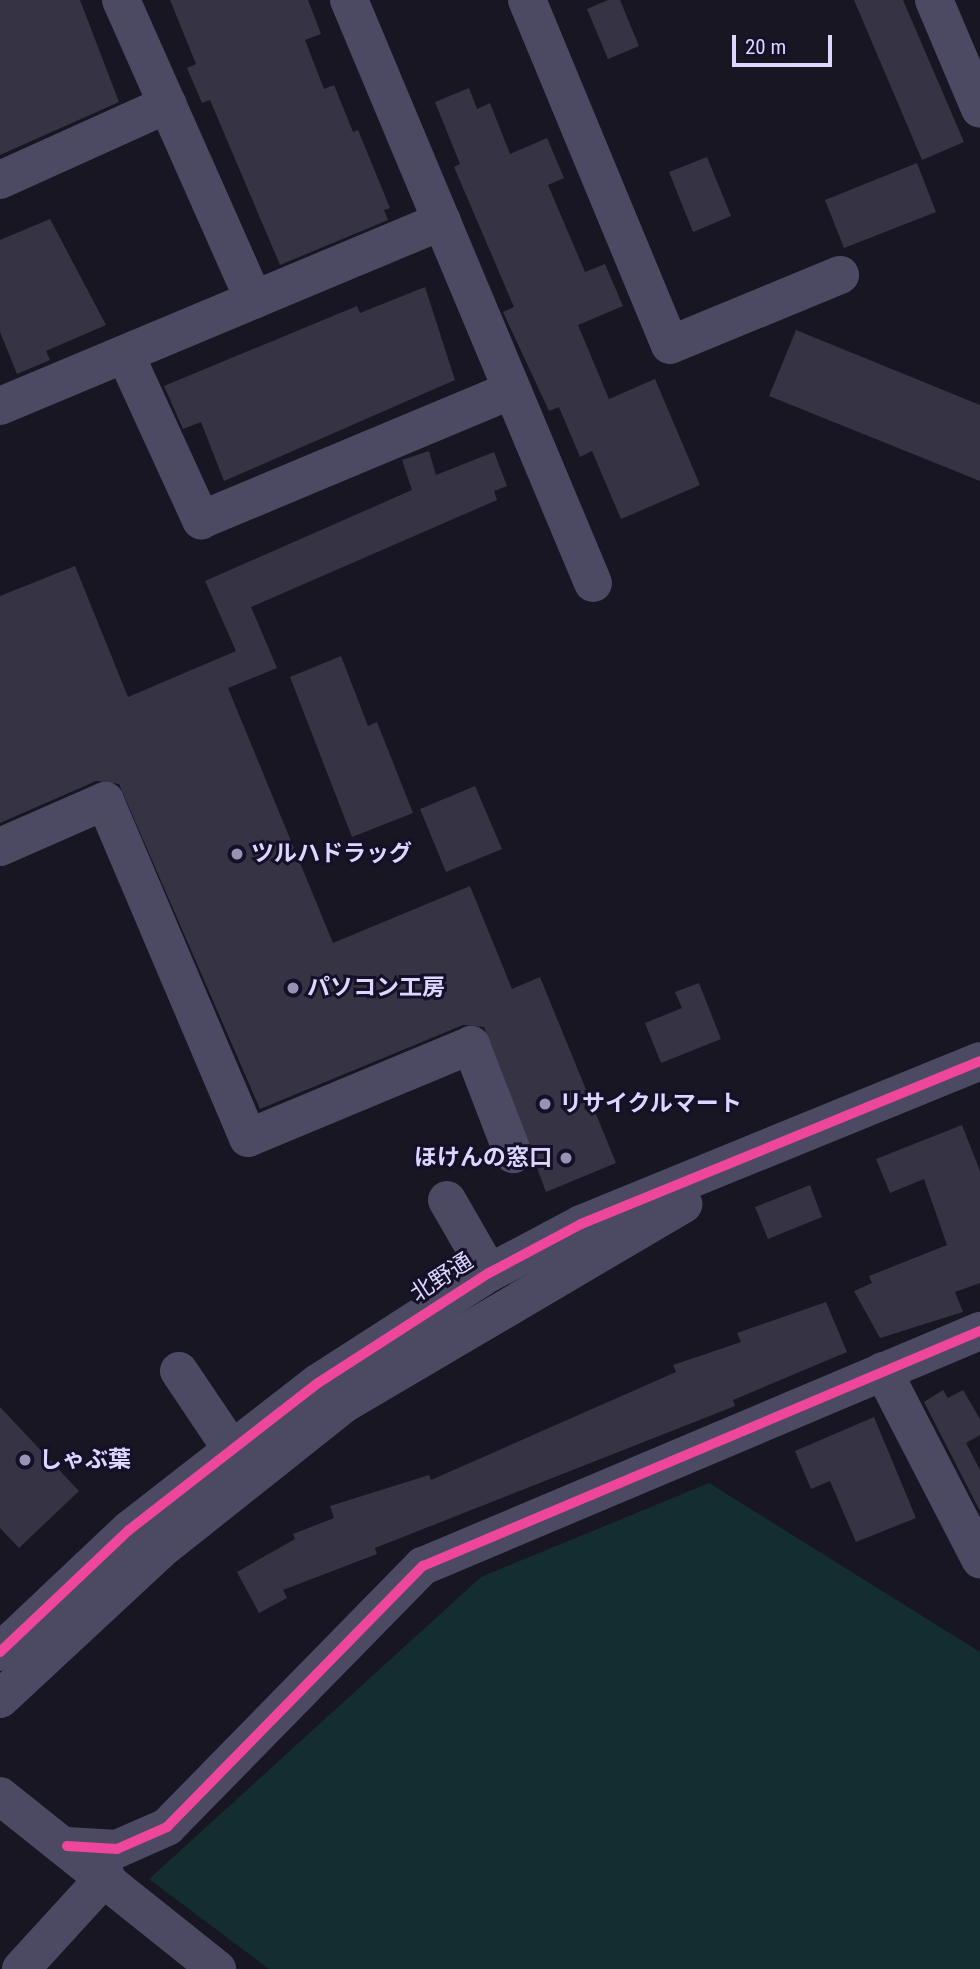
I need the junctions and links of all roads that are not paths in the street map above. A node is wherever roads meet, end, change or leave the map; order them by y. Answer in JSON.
{"nodes":[{"id":1,"x":121,"y":0,"type":"edge"},
{"id":2,"x":349,"y":0,"type":"edge"},
{"id":3,"x":527,"y":0,"type":"edge"},
{"id":4,"x":934,"y":0,"type":"edge"},
{"id":5,"x":168,"y":104,"type":"junction"},
{"id":6,"x":980,"y":109,"type":"edge"},
{"id":7,"x":0,"y":180,"type":"edge"},
{"id":8,"x":442,"y":221,"type":"junction"},
{"id":9,"x":840,"y":275,"type":"dead end"},
{"id":10,"x":254,"y":300,"type":"junction"},
{"id":11,"x":125,"y":354,"type":"junction"},
{"id":12,"x":512,"y":390,"type":"junction"},
{"id":13,"x":0,"y":406,"type":"edge"},
{"id":14,"x":593,"y":583,"type":"dead end"},
{"id":15,"x":0,"y":847,"type":"edge"},
{"id":16,"x":980,"y":1061,"type":"edge"},
{"id":17,"x":781,"y":1146,"type":"junction"},
{"id":18,"x":513,"y":1154,"type":"dead end"},
{"id":19,"x":447,"y":1200,"type":"dead end"},
{"id":20,"x":489,"y":1273,"type":"junction"},
{"id":21,"x":977,"y":1337,"type":"edge"},
{"id":22,"x":179,"y":1371,"type":"dead end"},
{"id":23,"x":883,"y":1371,"type":"junction"},
{"id":24,"x":232,"y":1450,"type":"junction"},
{"id":25,"x":980,"y":1559,"type":"edge"},
{"id":26,"x":0,"y":1652,"type":"edge"},
{"id":27,"x":0,"y":1699,"type":"edge"},
{"id":28,"x":0,"y":1796,"type":"edge"},
{"id":29,"x":67,"y":1846,"type":"junction"},
{"id":30,"x":106,"y":1876,"type":"junction"},
{"id":31,"x":21,"y":1969,"type":"edge"},
{"id":32,"x":217,"y":1969,"type":"edge"}],
"edges":[{"from":1,"to":5,"type":"street"},
{"from":2,"to":8,"type":"street"},
{"from":3,"to":9,"type":"street"},
{"from":4,"to":6,"type":"street"},
{"from":5,"to":7,"type":"street"},
{"from":5,"to":10,"type":"street"},
{"from":8,"to":10,"type":"street"},
{"from":8,"to":12,"type":"street"},
{"from":10,"to":11,"type":"street"},
{"from":11,"to":12,"type":"street"},
{"from":11,"to":13,"type":"street"},
{"from":12,"to":14,"type":"street"},
{"from":15,"to":18,"type":"street"},
{"from":16,"to":17,"type":"street","name":"北野通"},
{"from":17,"to":20,"type":"street","name":"北野通"},
{"from":17,"to":27,"type":"street","name":"北野通"},
{"from":19,"to":20,"type":"street"},
{"from":20,"to":24,"type":"street","name":"北野通"},
{"from":21,"to":23,"type":"street"},
{"from":22,"to":24,"type":"street"},
{"from":23,"to":25,"type":"street"},
{"from":23,"to":29,"type":"street"},
{"from":24,"to":26,"type":"street","name":"北野通"},
{"from":28,"to":29,"type":"street"},
{"from":29,"to":30,"type":"street"},
{"from":30,"to":31,"type":"street"},
{"from":30,"to":32,"type":"street"}]}
